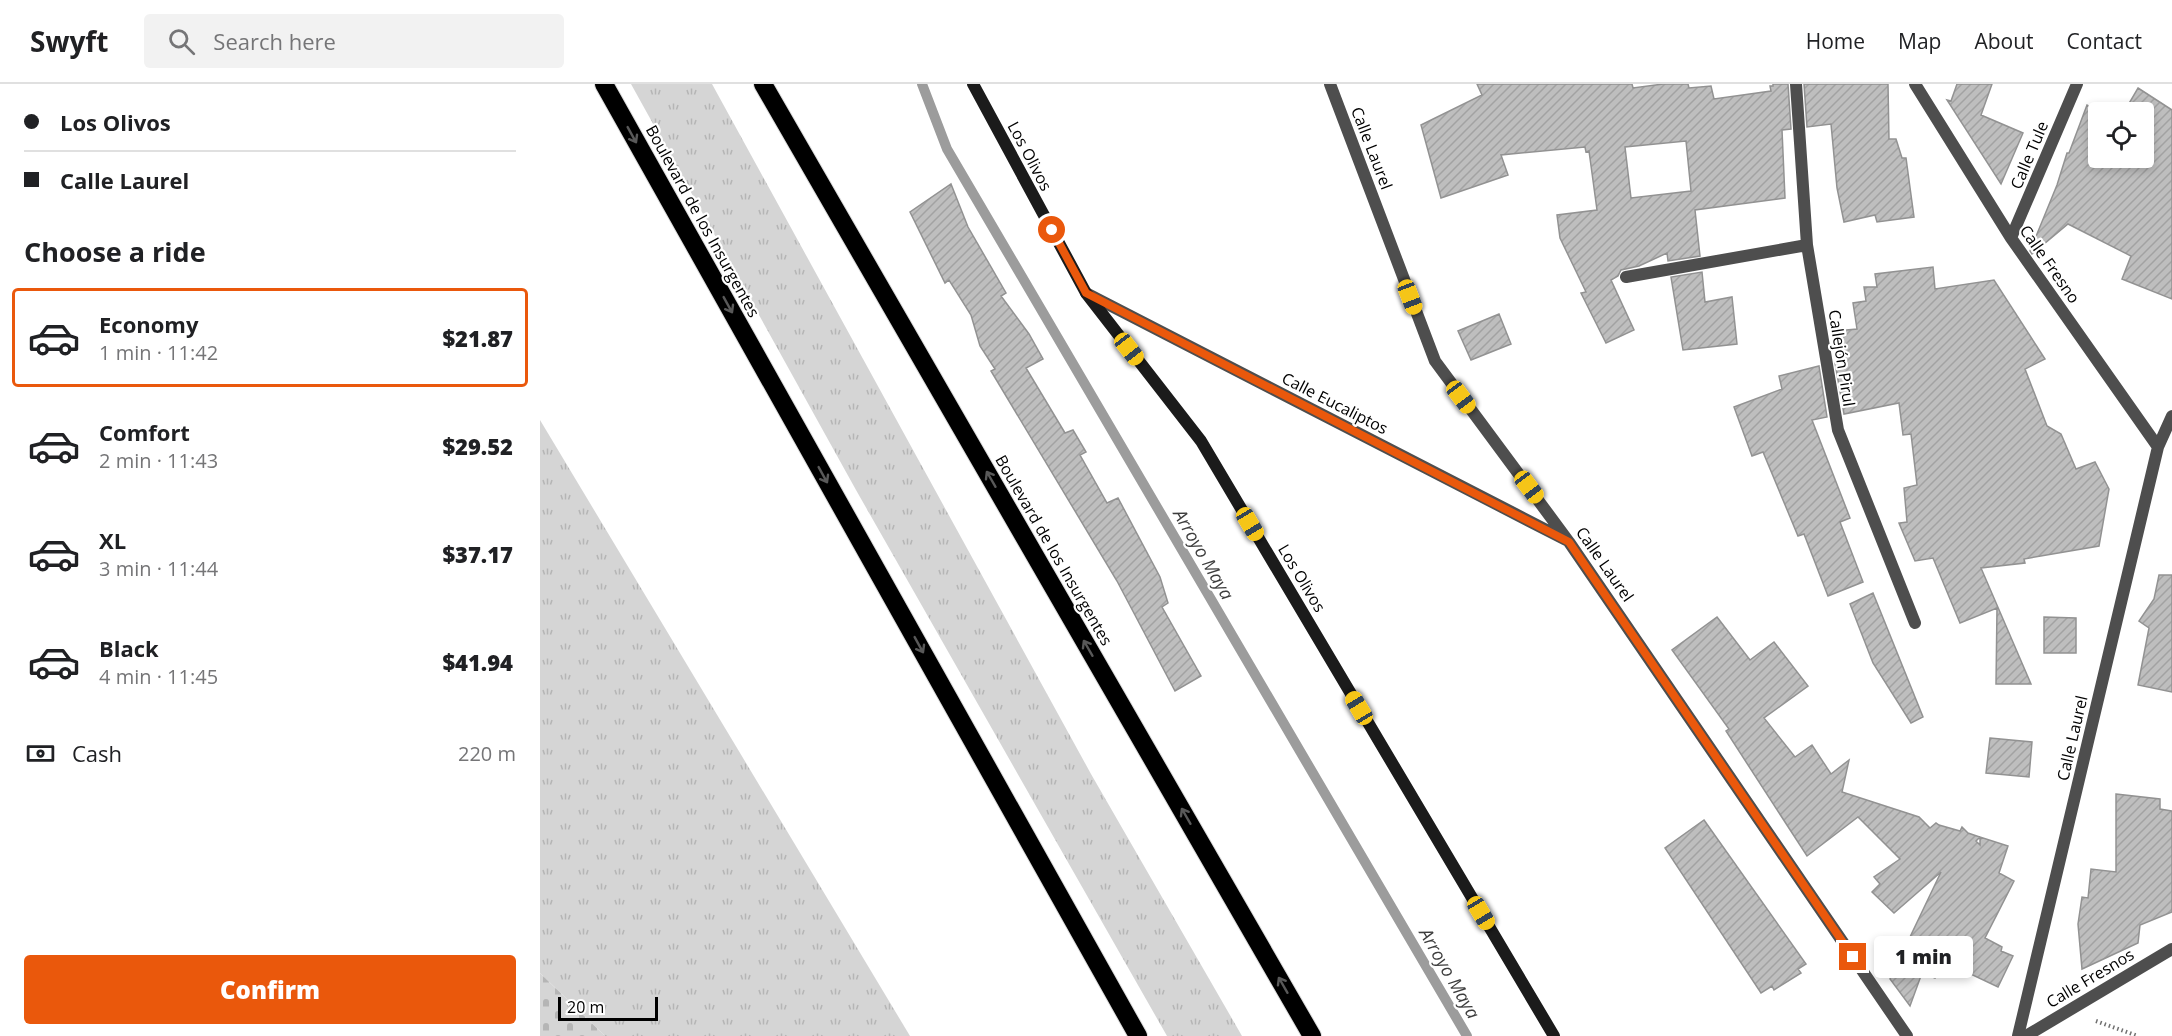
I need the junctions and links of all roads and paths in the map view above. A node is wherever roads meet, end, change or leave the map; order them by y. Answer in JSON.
{"nodes":[{"id":1,"x":604,"y":84,"type":"edge"},
{"id":2,"x":763,"y":84,"type":"edge"},
{"id":3,"x":973,"y":84,"type":"edge"},
{"id":4,"x":1330,"y":84,"type":"edge"},
{"id":5,"x":1796,"y":84,"type":"edge"},
{"id":6,"x":1915,"y":84,"type":"edge"},
{"id":7,"x":2077,"y":84,"type":"edge"},
{"id":8,"x":2011,"y":238,"type":"junction"},
{"id":9,"x":1807,"y":245,"type":"junction"},
{"id":10,"x":1626,"y":277,"type":"dead end"},
{"id":11,"x":1086,"y":293,"type":"junction"},
{"id":12,"x":2172,"y":416,"type":"edge"},
{"id":13,"x":2158,"y":447,"type":"junction"},
{"id":14,"x":2172,"y":447,"type":"edge"},
{"id":15,"x":1569,"y":542,"type":"junction"},
{"id":16,"x":1915,"y":624,"type":"dead end"},
{"id":17,"x":2172,"y":949,"type":"edge"},
{"id":18,"x":2069,"y":1011,"type":"junction"},
{"id":19,"x":1138,"y":1036,"type":"edge"},
{"id":20,"x":1312,"y":1036,"type":"edge"},
{"id":21,"x":1554,"y":1036,"type":"edge"},
{"id":22,"x":1907,"y":1036,"type":"edge"},
{"id":23,"x":2018,"y":1036,"type":"edge"},
{"id":24,"x":2026,"y":1036,"type":"edge"},
{"id":25,"x":2138,"y":1036,"type":"edge"}],
"edges":[{"from":1,"to":19,"type":"highway","name":"Boulevard de los Insurgentes","one_way":true},
{"from":20,"to":2,"type":"highway","name":"Boulevard de los Insurgentes","one_way":true},
{"from":3,"to":11,"type":"street","name":"Los Olivos"},
{"from":4,"to":15,"type":"street","name":"Calle Laurel"},
{"from":5,"to":9,"type":"street","name":"Callejón Pirul"},
{"from":6,"to":8,"type":"street","name":"Calle Fresno"},
{"from":7,"to":8,"type":"street","name":"Calle Tule"},
{"from":8,"to":13,"type":"street","name":"Calle Fresno"},
{"from":9,"to":10,"type":"street"},
{"from":9,"to":16,"type":"street","name":"Callejón Pirul"},
{"from":11,"to":15,"type":"street","name":"Calle Eucaliptos"},
{"from":11,"to":21,"type":"street","name":"Los Olivos"},
{"from":12,"to":13,"type":"street","name":"Calle Laurel"},
{"from":13,"to":14,"type":"street"},
{"from":13,"to":23,"type":"street","name":"Calle Laurel"},
{"from":15,"to":22,"type":"street","name":"Calle Laurel"},
{"from":17,"to":18,"type":"street","name":"Calle Fresnos"},
{"from":18,"to":24,"type":"street","name":"Calle Fresnos"},
{"from":18,"to":25,"type":"path"}]}
